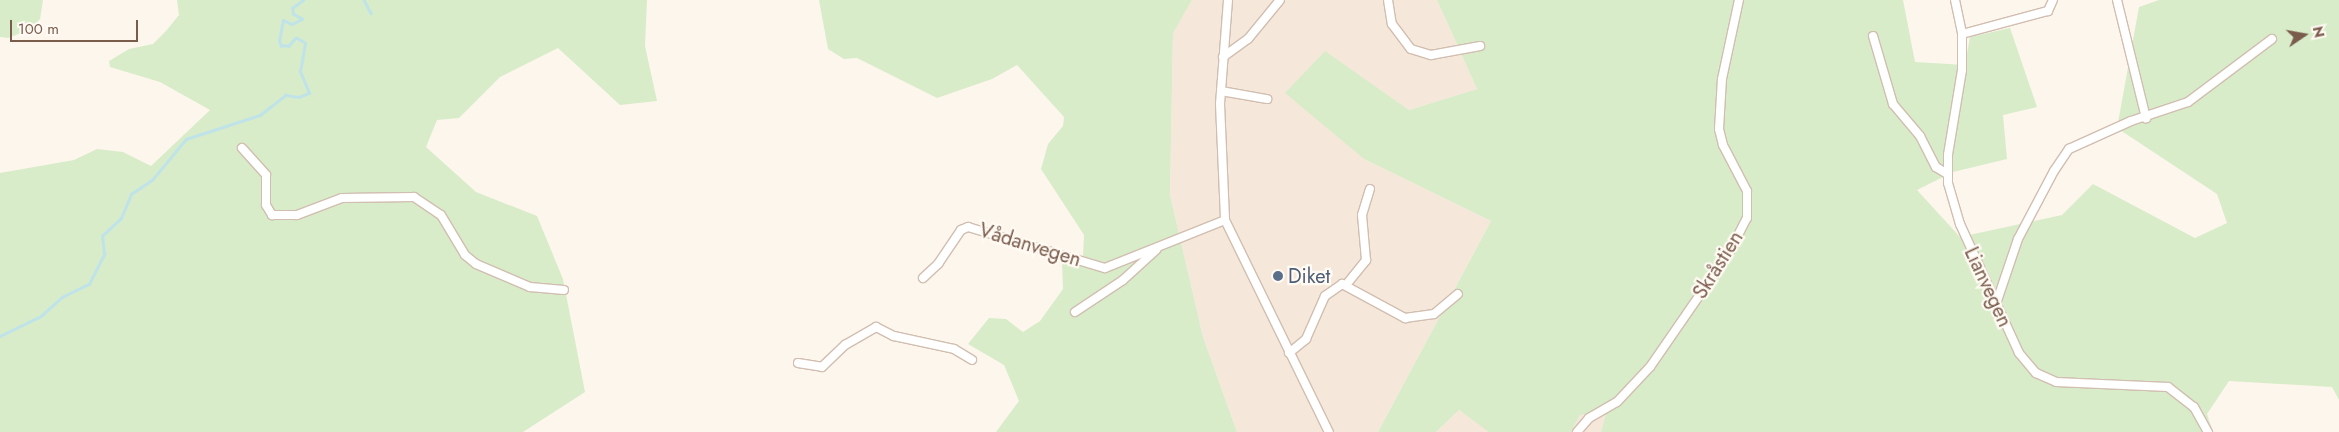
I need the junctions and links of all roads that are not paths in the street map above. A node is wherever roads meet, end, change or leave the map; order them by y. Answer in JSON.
{"nodes":[{"id":1,"x":1228,"y":0,"type":"edge"},
{"id":2,"x":1280,"y":0,"type":"edge"},
{"id":3,"x":1388,"y":0,"type":"edge"},
{"id":4,"x":1740,"y":0,"type":"edge"},
{"id":5,"x":1955,"y":0,"type":"edge"},
{"id":6,"x":2053,"y":0,"type":"edge"},
{"id":7,"x":2117,"y":0,"type":"edge"},
{"id":8,"x":1962,"y":34,"type":"junction"},
{"id":9,"x":1873,"y":36,"type":"dead end"},
{"id":10,"x":2272,"y":39,"type":"dead end"},
{"id":11,"x":1480,"y":46,"type":"dead end"},
{"id":12,"x":1224,"y":57,"type":"junction"},
{"id":13,"x":1221,"y":91,"type":"junction"},
{"id":14,"x":1267,"y":99,"type":"dead end"},
{"id":15,"x":2146,"y":118,"type":"junction"},
{"id":16,"x":242,"y":148,"type":"dead end"},
{"id":17,"x":1947,"y":174,"type":"junction"},
{"id":18,"x":1370,"y":190,"type":"dead end"},
{"id":19,"x":1225,"y":220,"type":"junction"},
{"id":20,"x":1158,"y":249,"type":"junction"},
{"id":21,"x":923,"y":278,"type":"dead end"},
{"id":22,"x":1346,"y":285,"type":"junction"},
{"id":23,"x":564,"y":290,"type":"dead end"},
{"id":24,"x":1458,"y":294,"type":"dead end"},
{"id":25,"x":1996,"y":304,"type":"junction"},
{"id":26,"x":1075,"y":312,"type":"dead end"},
{"id":27,"x":1289,"y":353,"type":"junction"},
{"id":28,"x":972,"y":360,"type":"dead end"},
{"id":29,"x":798,"y":363,"type":"dead end"},
{"id":30,"x":1329,"y":432,"type":"edge"},
{"id":31,"x":1577,"y":432,"type":"edge"},
{"id":32,"x":2208,"y":432,"type":"edge"}],
"edges":[{"from":1,"to":12,"type":"street"},
{"from":2,"to":12,"type":"street"},
{"from":3,"to":11,"type":"street"},
{"from":4,"to":31,"type":"street","name":"Skråstien"},
{"from":5,"to":8,"type":"street","name":"Lianvegen"},
{"from":6,"to":8,"type":"street"},
{"from":7,"to":15,"type":"street"},
{"from":8,"to":17,"type":"street","name":"Lianvegen"},
{"from":9,"to":17,"type":"street"},
{"from":10,"to":15,"type":"street"},
{"from":12,"to":13,"type":"street"},
{"from":13,"to":14,"type":"street"},
{"from":13,"to":19,"type":"street"},
{"from":15,"to":25,"type":"street"},
{"from":16,"to":23,"type":"street"},
{"from":17,"to":25,"type":"street","name":"Lianvegen"},
{"from":18,"to":22,"type":"street"},
{"from":19,"to":20,"type":"street","name":"Vådanvegen"},
{"from":19,"to":27,"type":"street"},
{"from":20,"to":21,"type":"street","name":"Vådanvegen"},
{"from":20,"to":26,"type":"street","name":"Vådanvegen"},
{"from":22,"to":24,"type":"street"},
{"from":22,"to":27,"type":"street"},
{"from":25,"to":32,"type":"street","name":"Lianvegen"},
{"from":27,"to":30,"type":"street"},
{"from":28,"to":29,"type":"street"}]}
